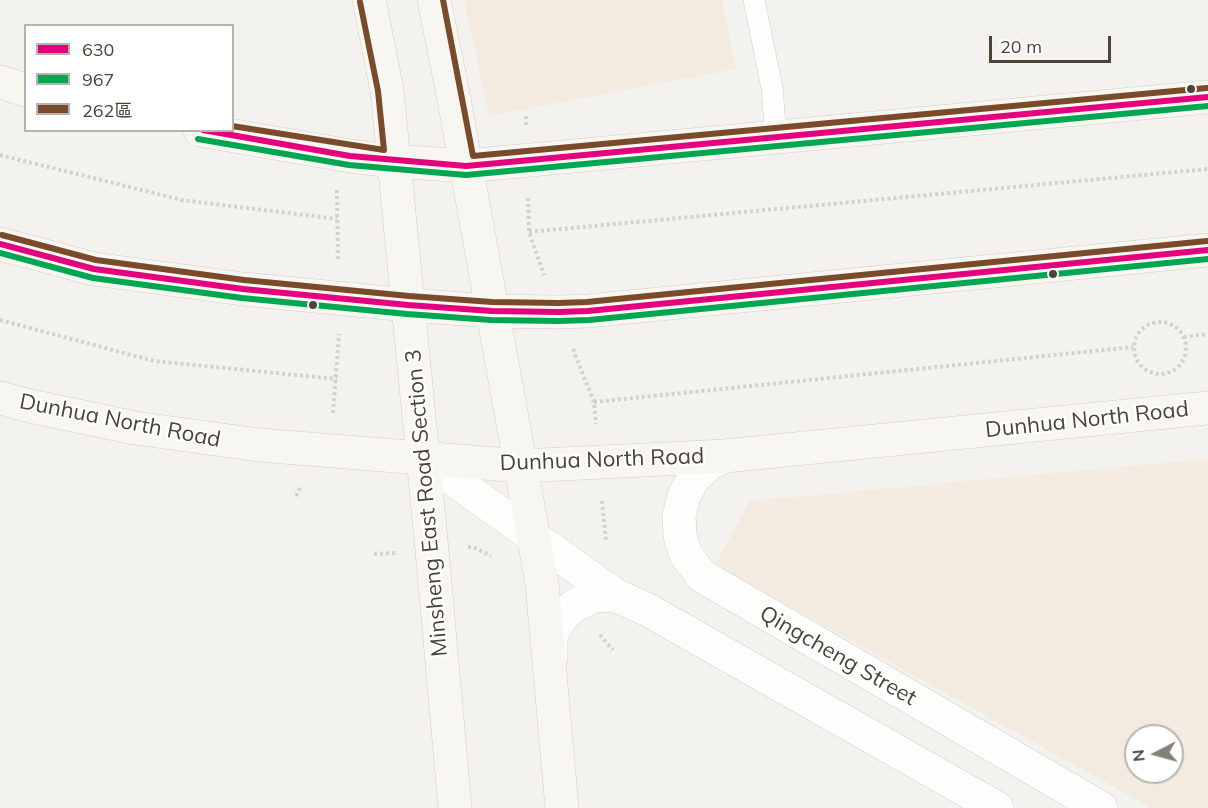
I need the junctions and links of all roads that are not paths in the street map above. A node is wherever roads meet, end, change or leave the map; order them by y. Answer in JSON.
{"nodes":[{"id":1,"x":369,"y":0,"type":"edge"},
{"id":2,"x":434,"y":0,"type":"edge"},
{"id":3,"x":754,"y":0,"type":"edge"},
{"id":4,"x":0,"y":82,"type":"edge"},
{"id":5,"x":24,"y":89,"type":"edge"},
{"id":6,"x":1208,"y":97,"type":"edge"},
{"id":7,"x":213,"y":132,"type":"edge"},
{"id":8,"x":776,"y":137,"type":"junction"},
{"id":9,"x":394,"y":161,"type":"junction"},
{"id":10,"x":466,"y":166,"type":"junction"},
{"id":11,"x":0,"y":244,"type":"edge"},
{"id":12,"x":1208,"y":250,"type":"edge"},
{"id":13,"x":408,"y":305,"type":"junction"},
{"id":14,"x":492,"y":311,"type":"junction"},
{"id":15,"x":0,"y":398,"type":"edge"},
{"id":16,"x":1208,"y":408,"type":"edge"},
{"id":17,"x":725,"y":456,"type":"junction"},
{"id":18,"x":423,"y":459,"type":"junction"},
{"id":19,"x":521,"y":466,"type":"junction"},
{"id":20,"x":534,"y":539,"type":"junction"},
{"id":21,"x":615,"y":595,"type":"junction"},
{"id":22,"x":550,"y":674,"type":"junction"},
{"id":23,"x":455,"y":808,"type":"edge"},
{"id":24,"x":562,"y":808,"type":"edge"},
{"id":25,"x":997,"y":808,"type":"edge"},
{"id":26,"x":1101,"y":808,"type":"edge"}],
"edges":[{"from":1,"to":9,"type":"main road","name":"Minsheng East Road Section 3"},
{"from":2,"to":10,"type":"main road"},
{"from":3,"to":8,"type":"lane"},
{"from":4,"to":5,"type":"main road"},
{"from":6,"to":8,"type":"main road"},
{"from":7,"to":9,"type":"main road"},
{"from":8,"to":10,"type":"main road"},
{"from":9,"to":10,"type":"main road"},
{"from":9,"to":13,"type":"main road","name":"Minsheng East Road Section 3"},
{"from":10,"to":14,"type":"main road"},
{"from":11,"to":13,"type":"main road"},
{"from":12,"to":14,"type":"main road"},
{"from":13,"to":14,"type":"main road"},
{"from":13,"to":18,"type":"main road","name":"Minsheng East Road Section 3"},
{"from":14,"to":19,"type":"main road"},
{"from":15,"to":18,"type":"main road","name":"Dunhua North Road"},
{"from":16,"to":17,"type":"main road","name":"Dunhua North Road"},
{"from":17,"to":19,"type":"main road","name":"Dunhua North Road"},
{"from":17,"to":26,"type":"street","name":"Qingcheng Street"},
{"from":18,"to":19,"type":"main road","name":"Dunhua North Road"},
{"from":18,"to":20,"type":"street"},
{"from":18,"to":23,"type":"main road","name":"Minsheng East Road Section 3"},
{"from":19,"to":20,"type":"main road"},
{"from":20,"to":21,"type":"street"},
{"from":20,"to":22,"type":"main road"},
{"from":21,"to":22,"type":"street"},
{"from":21,"to":25,"type":"street"},
{"from":22,"to":24,"type":"main road"}]}
